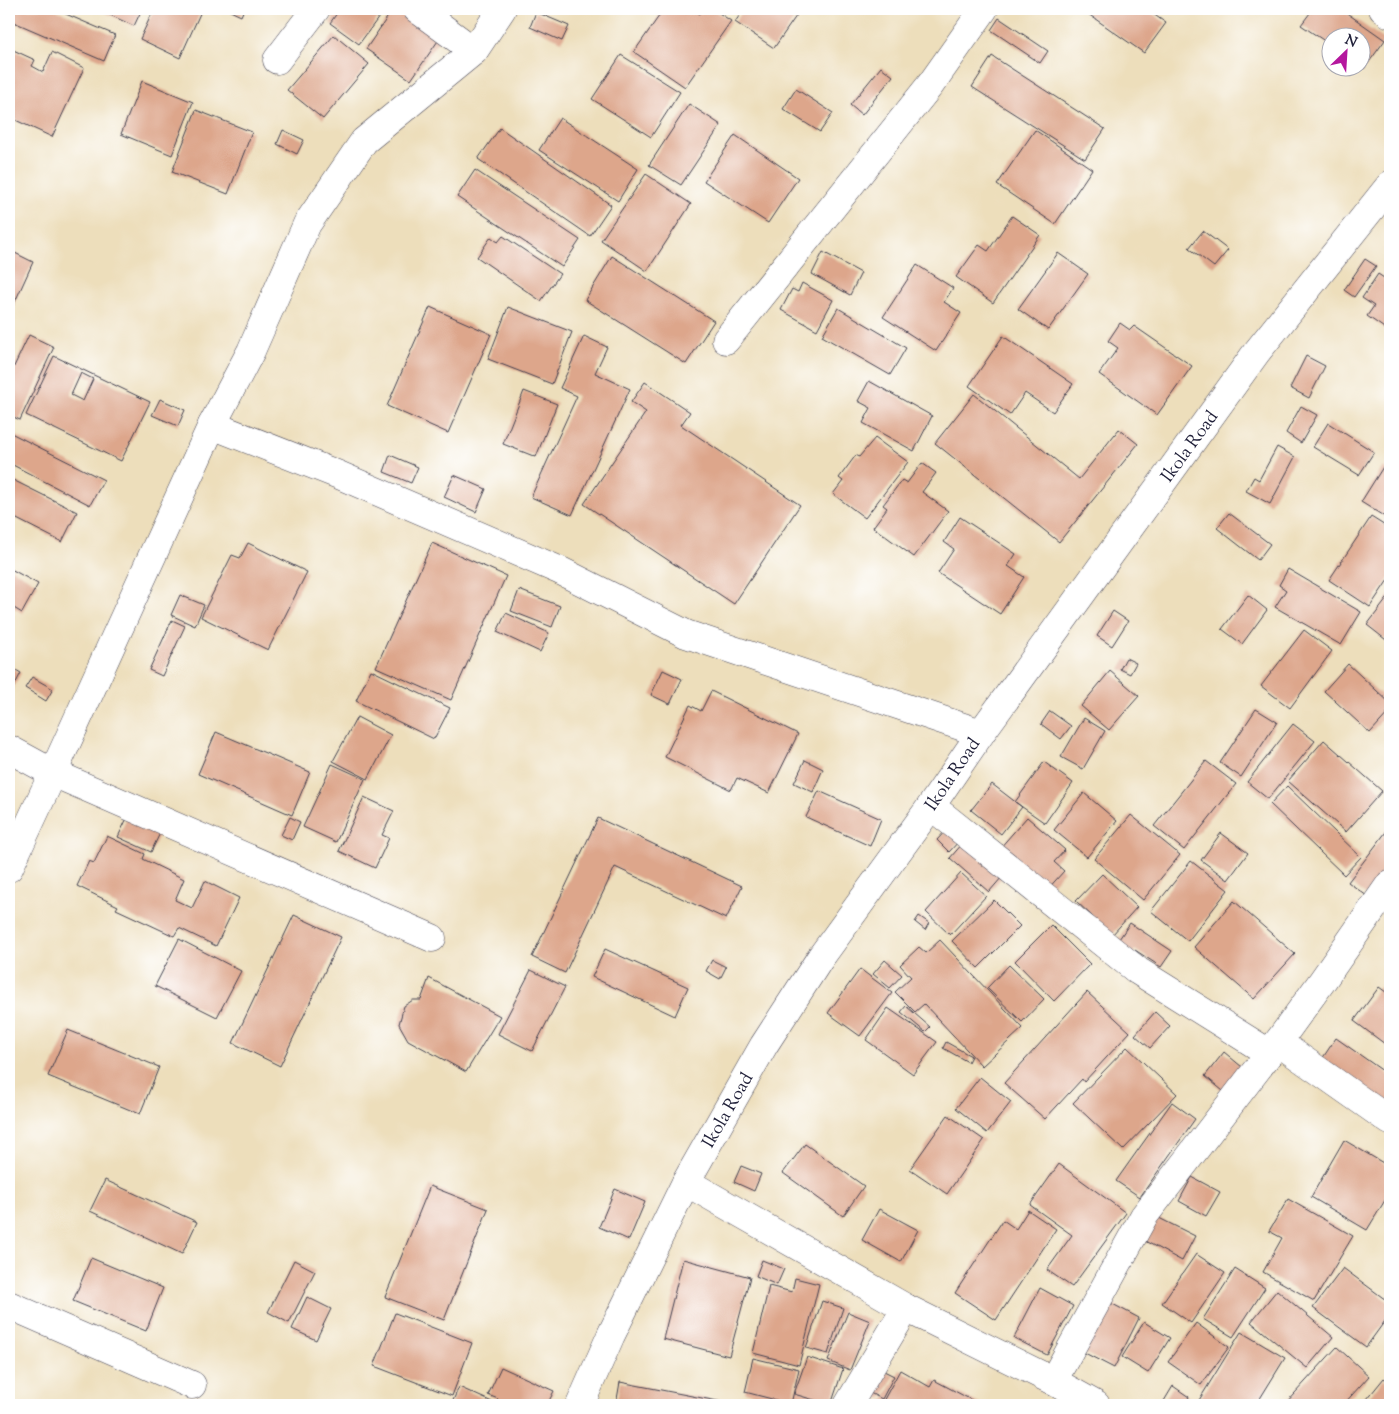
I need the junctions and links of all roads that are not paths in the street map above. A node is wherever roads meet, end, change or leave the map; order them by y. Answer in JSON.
{"nodes":[{"id":1,"x":316,"y":9,"type":"edge"},
{"id":2,"x":417,"y":9,"type":"edge"},
{"id":3,"x":502,"y":9,"type":"edge"},
{"id":4,"x":984,"y":9,"type":"edge"},
{"id":5,"x":1383,"y":9,"type":"edge"},
{"id":6,"x":1390,"y":14,"type":"edge"},
{"id":7,"x":474,"y":51,"type":"junction"},
{"id":8,"x":278,"y":60,"type":"dead end"},
{"id":9,"x":1390,"y":185,"type":"edge"},
{"id":10,"x":726,"y":340,"type":"dead end"},
{"id":11,"x":212,"y":425,"type":"junction"},
{"id":12,"x":981,"y":733,"type":"junction"},
{"id":13,"x":9,"y":749,"type":"edge"},
{"id":14,"x":54,"y":773,"type":"junction"},
{"id":15,"x":931,"y":806,"type":"junction"},
{"id":16,"x":9,"y":868,"type":"edge"},
{"id":17,"x":1390,"y":884,"type":"edge"},
{"id":18,"x":432,"y":938,"type":"dead end"},
{"id":19,"x":1274,"y":1047,"type":"junction"},
{"id":20,"x":1390,"y":1121,"type":"edge"},
{"id":21,"x":686,"y":1182,"type":"junction"},
{"id":22,"x":9,"y":1305,"type":"edge"},
{"id":23,"x":906,"y":1308,"type":"junction"},
{"id":24,"x":1053,"y":1381,"type":"junction"},
{"id":25,"x":192,"y":1385,"type":"dead end"},
{"id":26,"x":580,"y":1405,"type":"edge"},
{"id":27,"x":848,"y":1405,"type":"edge"},
{"id":28,"x":1096,"y":1405,"type":"edge"}],
"edges":[{"from":1,"to":8,"type":"street"},
{"from":2,"to":7,"type":"street"},
{"from":3,"to":7,"type":"street"},
{"from":4,"to":10,"type":"street"},
{"from":5,"to":6,"type":"street"},
{"from":7,"to":11,"type":"street"},
{"from":9,"to":12,"type":"street","name":"Ikola Road"},
{"from":11,"to":12,"type":"street"},
{"from":11,"to":14,"type":"street"},
{"from":12,"to":15,"type":"street","name":"Ikola Road"},
{"from":13,"to":14,"type":"street"},
{"from":14,"to":16,"type":"street"},
{"from":14,"to":18,"type":"street"},
{"from":15,"to":19,"type":"street"},
{"from":15,"to":21,"type":"street","name":"Ikola Road"},
{"from":17,"to":19,"type":"street"},
{"from":19,"to":20,"type":"street"},
{"from":19,"to":24,"type":"street"},
{"from":21,"to":23,"type":"street"},
{"from":21,"to":26,"type":"street","name":"Ikola Road"},
{"from":22,"to":25,"type":"street"},
{"from":23,"to":24,"type":"street"},
{"from":23,"to":27,"type":"street"},
{"from":24,"to":28,"type":"street"}]}
